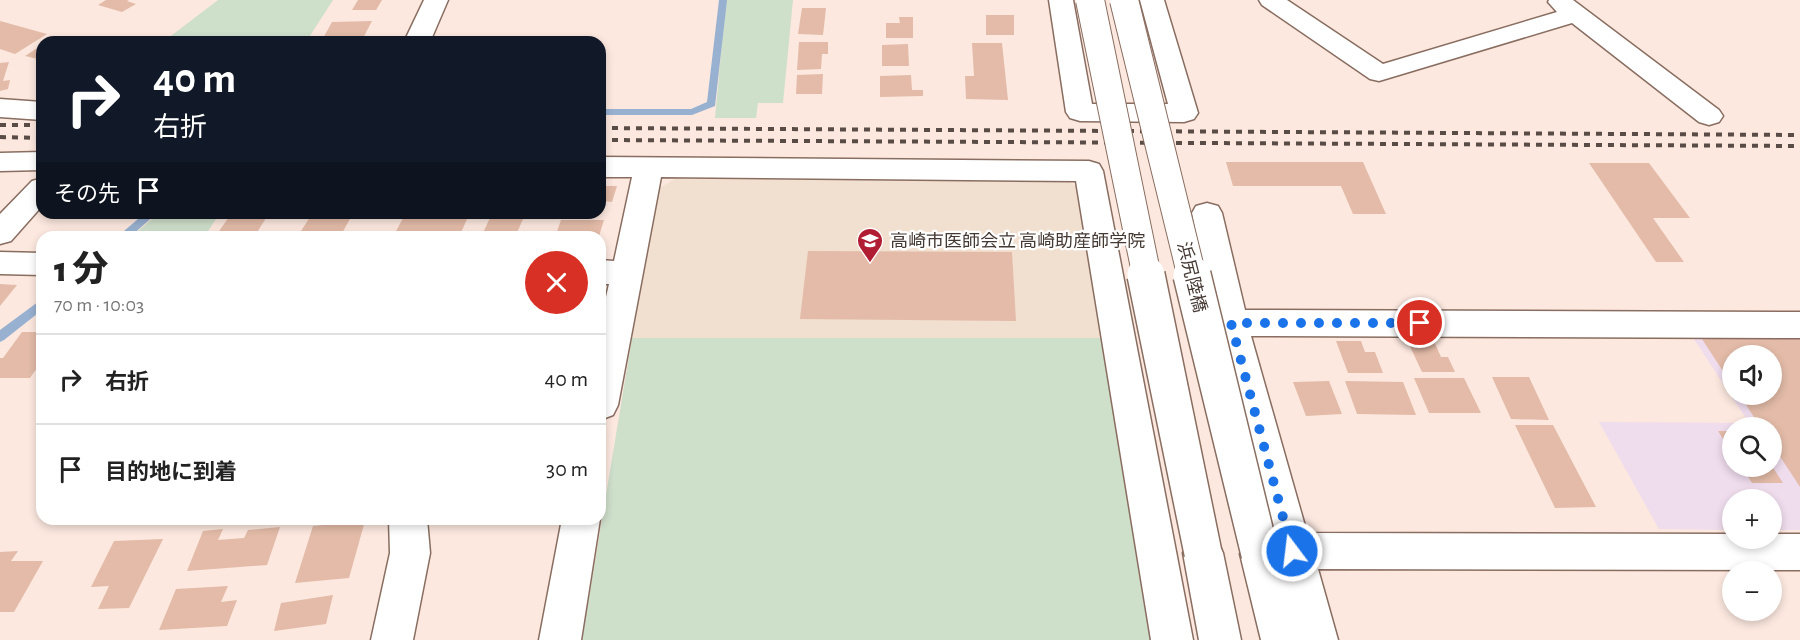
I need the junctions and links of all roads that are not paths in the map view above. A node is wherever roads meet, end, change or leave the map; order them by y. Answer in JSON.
{"nodes":[{"id":1,"x":436,"y":0,"type":"edge"},
{"id":2,"x":1071,"y":0,"type":"edge"},
{"id":3,"x":1143,"y":0,"type":"edge"},
{"id":4,"x":1271,"y":0,"type":"edge"},
{"id":5,"x":1567,"y":7,"type":"edge"},
{"id":6,"x":420,"y":36,"type":"edge"},
{"id":7,"x":0,"y":108,"type":"edge"},
{"id":8,"x":36,"y":111,"type":"edge"},
{"id":9,"x":1709,"y":116,"type":"dead end"},
{"id":10,"x":36,"y":161,"type":"edge"},
{"id":11,"x":0,"y":162,"type":"edge"},
{"id":12,"x":606,"y":167,"type":"edge"},
{"id":13,"x":648,"y":168,"type":"junction"},
{"id":14,"x":36,"y":194,"type":"edge"},
{"id":15,"x":1207,"y":213,"type":"dead end"},
{"id":16,"x":0,"y":233,"type":"edge"},
{"id":17,"x":0,"y":263,"type":"edge"},
{"id":18,"x":36,"y":264,"type":"edge"},
{"id":19,"x":614,"y":272,"type":"edge"},
{"id":20,"x":1231,"y":323,"type":"junction"},
{"id":21,"x":1800,"y":324,"type":"edge"},
{"id":22,"x":606,"y":348,"type":"edge"},
{"id":23,"x":408,"y":525,"type":"edge"},
{"id":24,"x":579,"y":525,"type":"edge"},
{"id":25,"x":1276,"y":552,"type":"junction"},
{"id":26,"x":1800,"y":552,"type":"edge"},
{"id":27,"x":392,"y":640,"type":"edge"},
{"id":28,"x":556,"y":640,"type":"edge"},
{"id":29,"x":1172,"y":640,"type":"edge"},
{"id":30,"x":1220,"y":640,"type":"edge"},
{"id":31,"x":1282,"y":640,"type":"edge"},
{"id":32,"x":1317,"y":640,"type":"edge"}],
"edges":[{"from":1,"to":6,"type":"street"},
{"from":2,"to":3,"type":"street"},
{"from":2,"to":3,"type":"street"},
{"from":2,"to":30,"type":"street","bridge":true},
{"from":3,"to":25,"type":"street","name":"浜尻陸橋","bridge":true},
{"from":4,"to":5,"type":"street"},
{"from":5,"to":9,"type":"street"},
{"from":7,"to":8,"type":"street"},
{"from":10,"to":11,"type":"street"},
{"from":12,"to":13,"type":"street"},
{"from":13,"to":19,"type":"street"},
{"from":13,"to":29,"type":"street"},
{"from":14,"to":16,"type":"street"},
{"from":15,"to":20,"type":"street"},
{"from":17,"to":18,"type":"street"},
{"from":19,"to":22,"type":"street"},
{"from":20,"to":21,"type":"street"},
{"from":20,"to":25,"type":"street"},
{"from":23,"to":27,"type":"street"},
{"from":24,"to":28,"type":"street"},
{"from":25,"to":26,"type":"street"},
{"from":25,"to":31,"type":"street"},
{"from":25,"to":32,"type":"street"}]}
